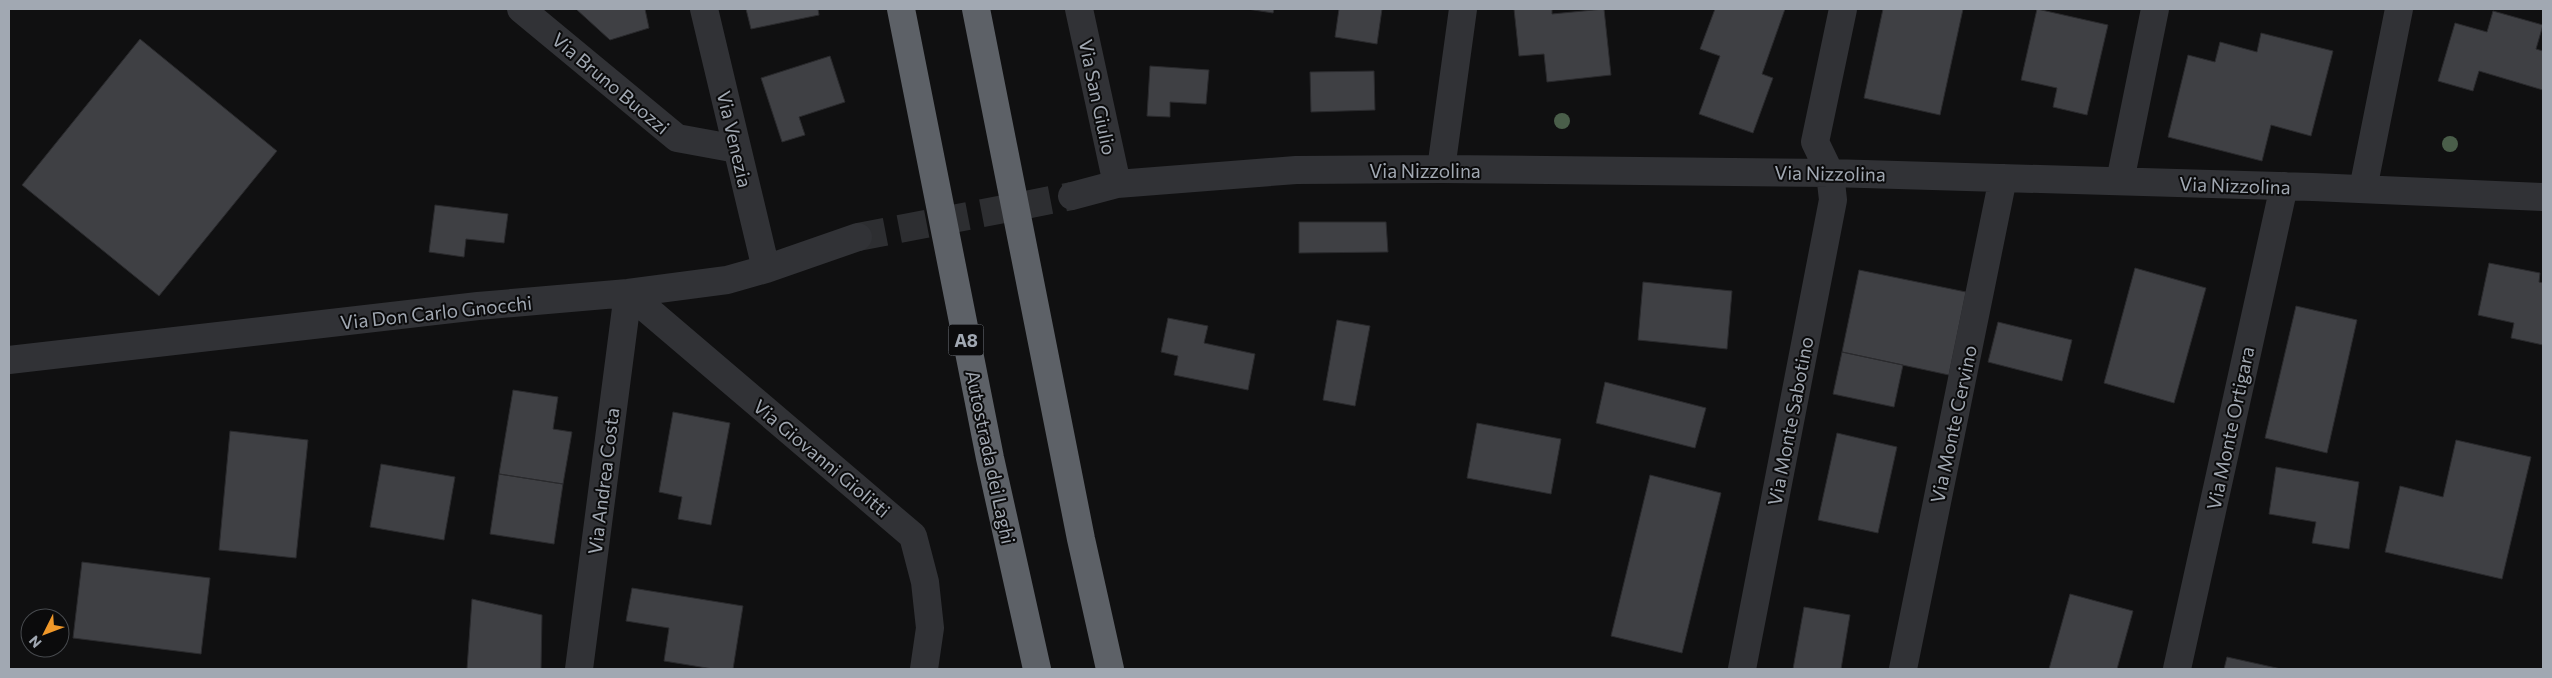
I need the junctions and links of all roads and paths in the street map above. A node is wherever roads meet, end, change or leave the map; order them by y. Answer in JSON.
{"nodes":[{"id":1,"x":522,"y":9,"type":"edge"},
{"id":2,"x":704,"y":9,"type":"edge"},
{"id":3,"x":901,"y":9,"type":"edge"},
{"id":4,"x":976,"y":9,"type":"edge"},
{"id":5,"x":1079,"y":9,"type":"edge"},
{"id":6,"x":1463,"y":9,"type":"edge"},
{"id":7,"x":1843,"y":9,"type":"edge"},
{"id":8,"x":2155,"y":9,"type":"edge"},
{"id":9,"x":2398,"y":9,"type":"edge"},
{"id":10,"x":737,"y":150,"type":"junction"},
{"id":11,"x":1442,"y":169,"type":"junction"},
{"id":12,"x":1830,"y":172,"type":"junction"},
{"id":13,"x":2003,"y":178,"type":"junction"},
{"id":14,"x":2120,"y":181,"type":"junction"},
{"id":15,"x":1116,"y":184,"type":"junction"},
{"id":16,"x":2284,"y":186,"type":"junction"},
{"id":17,"x":2363,"y":189,"type":"junction"},
{"id":18,"x":1072,"y":196,"type":"tunnel mouth"},
{"id":19,"x":2543,"y":197,"type":"edge"},
{"id":20,"x":858,"y":237,"type":"tunnel mouth"},
{"id":21,"x":766,"y":269,"type":"junction"},
{"id":22,"x":628,"y":293,"type":"junction"},
{"id":23,"x":9,"y":360,"type":"edge"},
{"id":24,"x":579,"y":669,"type":"edge"},
{"id":25,"x":924,"y":669,"type":"edge"},
{"id":26,"x":1037,"y":669,"type":"edge"},
{"id":27,"x":1110,"y":669,"type":"edge"},
{"id":28,"x":1742,"y":669,"type":"edge"},
{"id":29,"x":1903,"y":669,"type":"edge"},
{"id":30,"x":2178,"y":669,"type":"edge"}],
"edges":[{"from":1,"to":10,"type":"street","name":"Via Bruno Buozzi"},
{"from":2,"to":10,"type":"street","name":"Via Venezia"},
{"from":3,"to":26,"type":"highway","name":"Autostrada dei Laghi","number":"A8"},
{"from":4,"to":27,"type":"highway"},
{"from":5,"to":15,"type":"street","name":"Via San Giulio"},
{"from":6,"to":11,"type":"street"},
{"from":7,"to":12,"type":"street"},
{"from":8,"to":14,"type":"street"},
{"from":9,"to":17,"type":"street"},
{"from":10,"to":21,"type":"street","name":"Via Venezia"},
{"from":11,"to":12,"type":"street","name":"Via Nizzolina"},
{"from":11,"to":15,"type":"street","name":"Via Nizzolina"},
{"from":12,"to":13,"type":"street","name":"Via Nizzolina"},
{"from":12,"to":28,"type":"street","name":"Via Monte Sabotino"},
{"from":13,"to":14,"type":"street","name":"Via Nizzolina"},
{"from":13,"to":29,"type":"street","name":"Via Monte Cervino"},
{"from":14,"to":16,"type":"street","name":"Via Nizzolina"},
{"from":15,"to":18,"type":"street"},
{"from":16,"to":17,"type":"street","name":"Via Nizzolina"},
{"from":16,"to":30,"type":"street","name":"Via Monte Ortigara"},
{"from":17,"to":19,"type":"street","name":"Via Nizzolina"},
{"from":20,"to":21,"type":"street","name":"Via Don Carlo Gnocchi"},
{"from":21,"to":22,"type":"street","name":"Via Don Carlo Gnocchi"},
{"from":22,"to":23,"type":"street","name":"Via Don Carlo Gnocchi"},
{"from":22,"to":24,"type":"street","name":"Via Andrea Costa"},
{"from":22,"to":25,"type":"street","name":"Via Giovanni Giolitti"}]}
